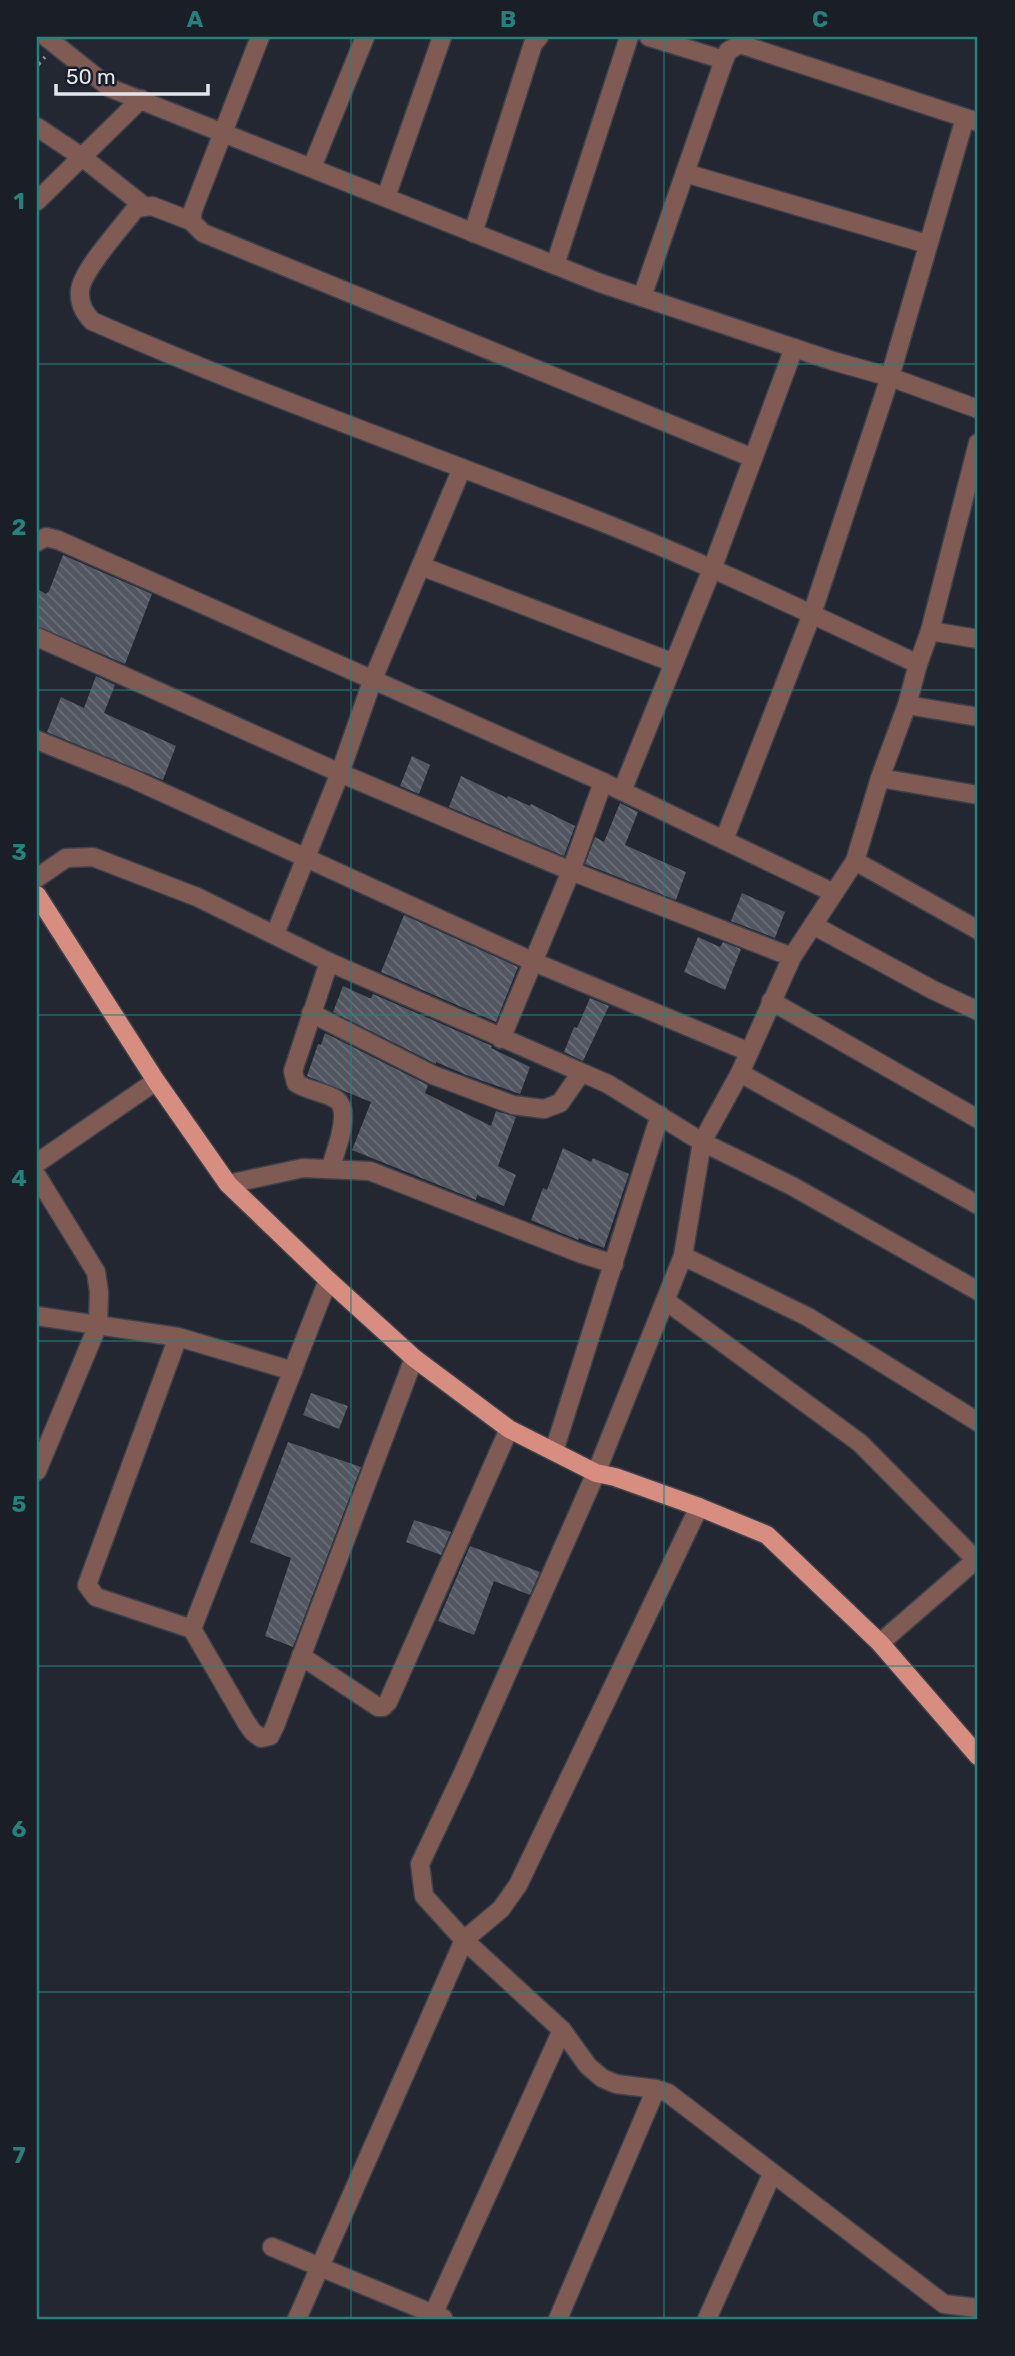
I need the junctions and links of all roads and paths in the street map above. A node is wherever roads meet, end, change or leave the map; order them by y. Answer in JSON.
{"nodes":[{"id":1,"x":260,"y":37,"type":"edge"},
{"id":2,"x":365,"y":37,"type":"edge"},
{"id":3,"x":442,"y":37,"type":"edge"},
{"id":4,"x":539,"y":37,"type":"edge"},
{"id":5,"x":629,"y":37,"type":"edge"},
{"id":6,"x":649,"y":37,"type":"edge"},
{"id":7,"x":54,"y":40,"type":"edge"},
{"id":8,"x":724,"y":60,"type":"junction"},
{"id":9,"x":141,"y":99,"type":"junction"},
{"id":10,"x":971,"y":120,"type":"edge"},
{"id":11,"x":37,"y":127,"type":"edge"},
{"id":12,"x":225,"y":132,"type":"junction"},
{"id":13,"x":82,"y":157,"type":"junction"},
{"id":14,"x":312,"y":167,"type":"junction"},
{"id":15,"x":685,"y":173,"type":"junction"},
{"id":16,"x":386,"y":197,"type":"junction"},
{"id":17,"x":37,"y":201,"type":"edge"},
{"id":18,"x":144,"y":206,"type":"junction"},
{"id":19,"x":191,"y":221,"type":"junction"},
{"id":20,"x":473,"y":233,"type":"junction"},
{"id":21,"x":927,"y":244,"type":"junction"},
{"id":22,"x":555,"y":265,"type":"junction"},
{"id":23,"x":642,"y":297,"type":"junction"},
{"id":24,"x":794,"y":348,"type":"junction"},
{"id":25,"x":890,"y":377,"type":"junction"},
{"id":26,"x":978,"y":409,"type":"edge"},
{"id":27,"x":978,"y":443,"type":"edge"},
{"id":28,"x":753,"y":458,"type":"junction"},
{"id":29,"x":462,"y":468,"type":"junction"},
{"id":30,"x":971,"y":495,"type":"edge"},
{"id":31,"x":37,"y":542,"type":"edge"},
{"id":32,"x":421,"y":566,"type":"junction"},
{"id":33,"x":712,"y":569,"type":"junction"},
{"id":34,"x":812,"y":614,"type":"junction"},
{"id":35,"x":930,"y":631,"type":"junction"},
{"id":36,"x":37,"y":637,"type":"edge"},
{"id":37,"x":978,"y":639,"type":"edge"},
{"id":38,"x":674,"y":663,"type":"junction"},
{"id":39,"x":918,"y":664,"type":"junction"},
{"id":40,"x":373,"y":679,"type":"junction"},
{"id":41,"x":907,"y":705,"type":"junction"},
{"id":42,"x":978,"y":717,"type":"edge"},
{"id":43,"x":37,"y":740,"type":"edge"},
{"id":44,"x":340,"y":773,"type":"junction"},
{"id":45,"x":880,"y":778,"type":"junction"},
{"id":46,"x":603,"y":782,"type":"junction"},
{"id":47,"x":622,"y":791,"type":"junction"},
{"id":48,"x":978,"y":795,"type":"edge"},
{"id":49,"x":724,"y":840,"type":"junction"},
{"id":50,"x":306,"y":858,"type":"junction"},
{"id":51,"x":855,"y":861,"type":"junction"},
{"id":52,"x":571,"y":871,"type":"junction"},
{"id":53,"x":37,"y":878,"type":"edge"},
{"id":54,"x":834,"y":893,"type":"junction"},
{"id":55,"x":37,"y":895,"type":"edge"},
{"id":56,"x":813,"y":925,"type":"junction"},
{"id":57,"x":978,"y":930,"type":"edge"},
{"id":58,"x":275,"y":934,"type":"junction"},
{"id":59,"x":792,"y":957,"type":"junction"},
{"id":60,"x":328,"y":962,"type":"junction"},
{"id":61,"x":534,"y":962,"type":"junction"},
{"id":62,"x":771,"y":1001,"type":"junction"},
{"id":63,"x":978,"y":1011,"type":"edge"},
{"id":64,"x":311,"y":1013,"type":"junction"},
{"id":65,"x":501,"y":1039,"type":"junction"},
{"id":66,"x":750,"y":1052,"type":"junction"},
{"id":67,"x":581,"y":1073,"type":"junction"},
{"id":68,"x":740,"y":1073,"type":"junction"},
{"id":69,"x":156,"y":1081,"type":"junction"},
{"id":70,"x":660,"y":1115,"type":"junction"},
{"id":71,"x":978,"y":1119,"type":"edge"},
{"id":72,"x":702,"y":1142,"type":"junction"},
{"id":73,"x":37,"y":1163,"type":"edge"},
{"id":74,"x":330,"y":1169,"type":"junction"},
{"id":75,"x":37,"y":1176,"type":"edge"},
{"id":76,"x":228,"y":1184,"type":"junction"},
{"id":77,"x":978,"y":1205,"type":"edge"},
{"id":78,"x":683,"y":1256,"type":"junction"},
{"id":79,"x":614,"y":1264,"type":"junction"},
{"id":80,"x":328,"y":1280,"type":"junction"},
{"id":81,"x":978,"y":1291,"type":"edge"},
{"id":82,"x":666,"y":1301,"type":"junction"},
{"id":83,"x":37,"y":1316,"type":"edge"},
{"id":84,"x":97,"y":1325,"type":"junction"},
{"id":85,"x":178,"y":1337,"type":"junction"},
{"id":86,"x":414,"y":1358,"type":"junction"},
{"id":87,"x":293,"y":1371,"type":"junction"},
{"id":88,"x":978,"y":1422,"type":"edge"},
{"id":89,"x":509,"y":1429,"type":"junction"},
{"id":90,"x":554,"y":1451,"type":"junction"},
{"id":91,"x":37,"y":1471,"type":"edge"},
{"id":92,"x":596,"y":1473,"type":"junction"},
{"id":93,"x":699,"y":1507,"type":"junction"},
{"id":94,"x":977,"y":1560,"type":"edge"},
{"id":95,"x":192,"y":1629,"type":"junction"},
{"id":96,"x":880,"y":1643,"type":"junction"},
{"id":97,"x":301,"y":1656,"type":"junction"},
{"id":98,"x":978,"y":1756,"type":"edge"},
{"id":99,"x":464,"y":1940,"type":"junction"},
{"id":100,"x":562,"y":2030,"type":"junction"},
{"id":101,"x":656,"y":2089,"type":"junction"},
{"id":102,"x":772,"y":2174,"type":"junction"},
{"id":103,"x":272,"y":2246,"type":"dead end"},
{"id":104,"x":320,"y":2265,"type":"junction"},
{"id":105,"x":978,"y":2308,"type":"edge"},
{"id":106,"x":940,"y":2311,"type":"edge"},
{"id":107,"x":436,"y":2318,"type":"edge"},
{"id":108,"x":297,"y":2319,"type":"edge"},
{"id":109,"x":558,"y":2319,"type":"edge"},
{"id":110,"x":707,"y":2319,"type":"edge"}],
"edges":[{"from":1,"to":12,"type":"street"},
{"from":2,"to":14,"type":"street"},
{"from":3,"to":16,"type":"street"},
{"from":4,"to":20,"type":"street"},
{"from":5,"to":22,"type":"street"},
{"from":6,"to":8,"type":"street"},
{"from":7,"to":9,"type":"street"},
{"from":8,"to":10,"type":"street"},
{"from":8,"to":15,"type":"street"},
{"from":9,"to":12,"type":"street"},
{"from":9,"to":13,"type":"street"},
{"from":10,"to":21,"type":"street"},
{"from":11,"to":13,"type":"street"},
{"from":12,"to":14,"type":"street"},
{"from":12,"to":19,"type":"street"},
{"from":13,"to":17,"type":"street"},
{"from":13,"to":18,"type":"street"},
{"from":14,"to":16,"type":"street"},
{"from":15,"to":21,"type":"street"},
{"from":15,"to":23,"type":"street"},
{"from":16,"to":20,"type":"street"},
{"from":18,"to":19,"type":"street"},
{"from":18,"to":29,"type":"street"},
{"from":19,"to":28,"type":"street"},
{"from":20,"to":22,"type":"street"},
{"from":21,"to":25,"type":"street"},
{"from":22,"to":23,"type":"street"},
{"from":23,"to":24,"type":"street"},
{"from":24,"to":25,"type":"street"},
{"from":24,"to":28,"type":"street"},
{"from":25,"to":26,"type":"street"},
{"from":25,"to":34,"type":"street"},
{"from":27,"to":30,"type":"street"},
{"from":28,"to":33,"type":"street"},
{"from":29,"to":32,"type":"street"},
{"from":29,"to":33,"type":"street"},
{"from":30,"to":35,"type":"street"},
{"from":31,"to":40,"type":"street"},
{"from":32,"to":38,"type":"street"},
{"from":32,"to":40,"type":"street"},
{"from":33,"to":34,"type":"street"},
{"from":33,"to":38,"type":"street"},
{"from":34,"to":39,"type":"street"},
{"from":34,"to":49,"type":"street"},
{"from":35,"to":37,"type":"street"},
{"from":35,"to":39,"type":"street"},
{"from":36,"to":44,"type":"street"},
{"from":38,"to":47,"type":"street"},
{"from":39,"to":41,"type":"street"},
{"from":40,"to":44,"type":"street"},
{"from":40,"to":46,"type":"street"},
{"from":41,"to":42,"type":"street"},
{"from":41,"to":45,"type":"street"},
{"from":43,"to":50,"type":"street"},
{"from":44,"to":50,"type":"street"},
{"from":44,"to":52,"type":"street"},
{"from":45,"to":48,"type":"street"},
{"from":45,"to":51,"type":"street"},
{"from":46,"to":47,"type":"street"},
{"from":46,"to":52,"type":"street"},
{"from":47,"to":49,"type":"street"},
{"from":49,"to":54,"type":"street"},
{"from":50,"to":58,"type":"street"},
{"from":50,"to":61,"type":"street"},
{"from":51,"to":54,"type":"street"},
{"from":51,"to":57,"type":"street"},
{"from":52,"to":59,"type":"street"},
{"from":52,"to":61,"type":"street"},
{"from":53,"to":58,"type":"street"},
{"from":54,"to":56,"type":"street"},
{"from":55,"to":69,"type":"main road"},
{"from":56,"to":59,"type":"street"},
{"from":56,"to":63,"type":"street"},
{"from":58,"to":60,"type":"street"},
{"from":59,"to":62,"type":"street"},
{"from":60,"to":64,"type":"street"},
{"from":60,"to":65,"type":"street"},
{"from":61,"to":65,"type":"street"},
{"from":61,"to":66,"type":"street"},
{"from":62,"to":66,"type":"street"},
{"from":62,"to":71,"type":"street"},
{"from":64,"to":67,"type":"street"},
{"from":64,"to":74,"type":"street"},
{"from":65,"to":67,"type":"street"},
{"from":66,"to":68,"type":"street"},
{"from":67,"to":70,"type":"street"},
{"from":68,"to":72,"type":"street"},
{"from":68,"to":77,"type":"street"},
{"from":69,"to":73,"type":"street"},
{"from":69,"to":76,"type":"main road"},
{"from":70,"to":72,"type":"street"},
{"from":70,"to":79,"type":"street"},
{"from":72,"to":78,"type":"street"},
{"from":72,"to":81,"type":"street"},
{"from":74,"to":76,"type":"street"},
{"from":74,"to":79,"type":"street"},
{"from":75,"to":84,"type":"street"},
{"from":76,"to":80,"type":"main road"},
{"from":78,"to":82,"type":"street"},
{"from":78,"to":88,"type":"street"},
{"from":79,"to":90,"type":"street"},
{"from":80,"to":86,"type":"main road"},
{"from":80,"to":87,"type":"street"},
{"from":82,"to":92,"type":"street"},
{"from":82,"to":94,"type":"street"},
{"from":83,"to":84,"type":"street"},
{"from":84,"to":85,"type":"street"},
{"from":84,"to":91,"type":"street"},
{"from":85,"to":87,"type":"street"},
{"from":85,"to":95,"type":"street"},
{"from":86,"to":89,"type":"main road"},
{"from":86,"to":97,"type":"street"},
{"from":87,"to":95,"type":"street"},
{"from":89,"to":90,"type":"main road"},
{"from":89,"to":97,"type":"street"},
{"from":90,"to":92,"type":"main road"},
{"from":92,"to":93,"type":"main road"},
{"from":92,"to":99,"type":"street"},
{"from":93,"to":96,"type":"main road"},
{"from":93,"to":99,"type":"street"},
{"from":94,"to":96,"type":"street"},
{"from":95,"to":97,"type":"street"},
{"from":96,"to":98,"type":"main road"},
{"from":99,"to":100,"type":"street"},
{"from":99,"to":104,"type":"street"},
{"from":100,"to":101,"type":"street"},
{"from":100,"to":107,"type":"street"},
{"from":101,"to":102,"type":"street"},
{"from":101,"to":109,"type":"street"},
{"from":102,"to":106,"type":"street"},
{"from":102,"to":110,"type":"street"},
{"from":103,"to":104,"type":"street"},
{"from":104,"to":107,"type":"street"},
{"from":104,"to":108,"type":"street"},
{"from":105,"to":106,"type":"street"}]}
